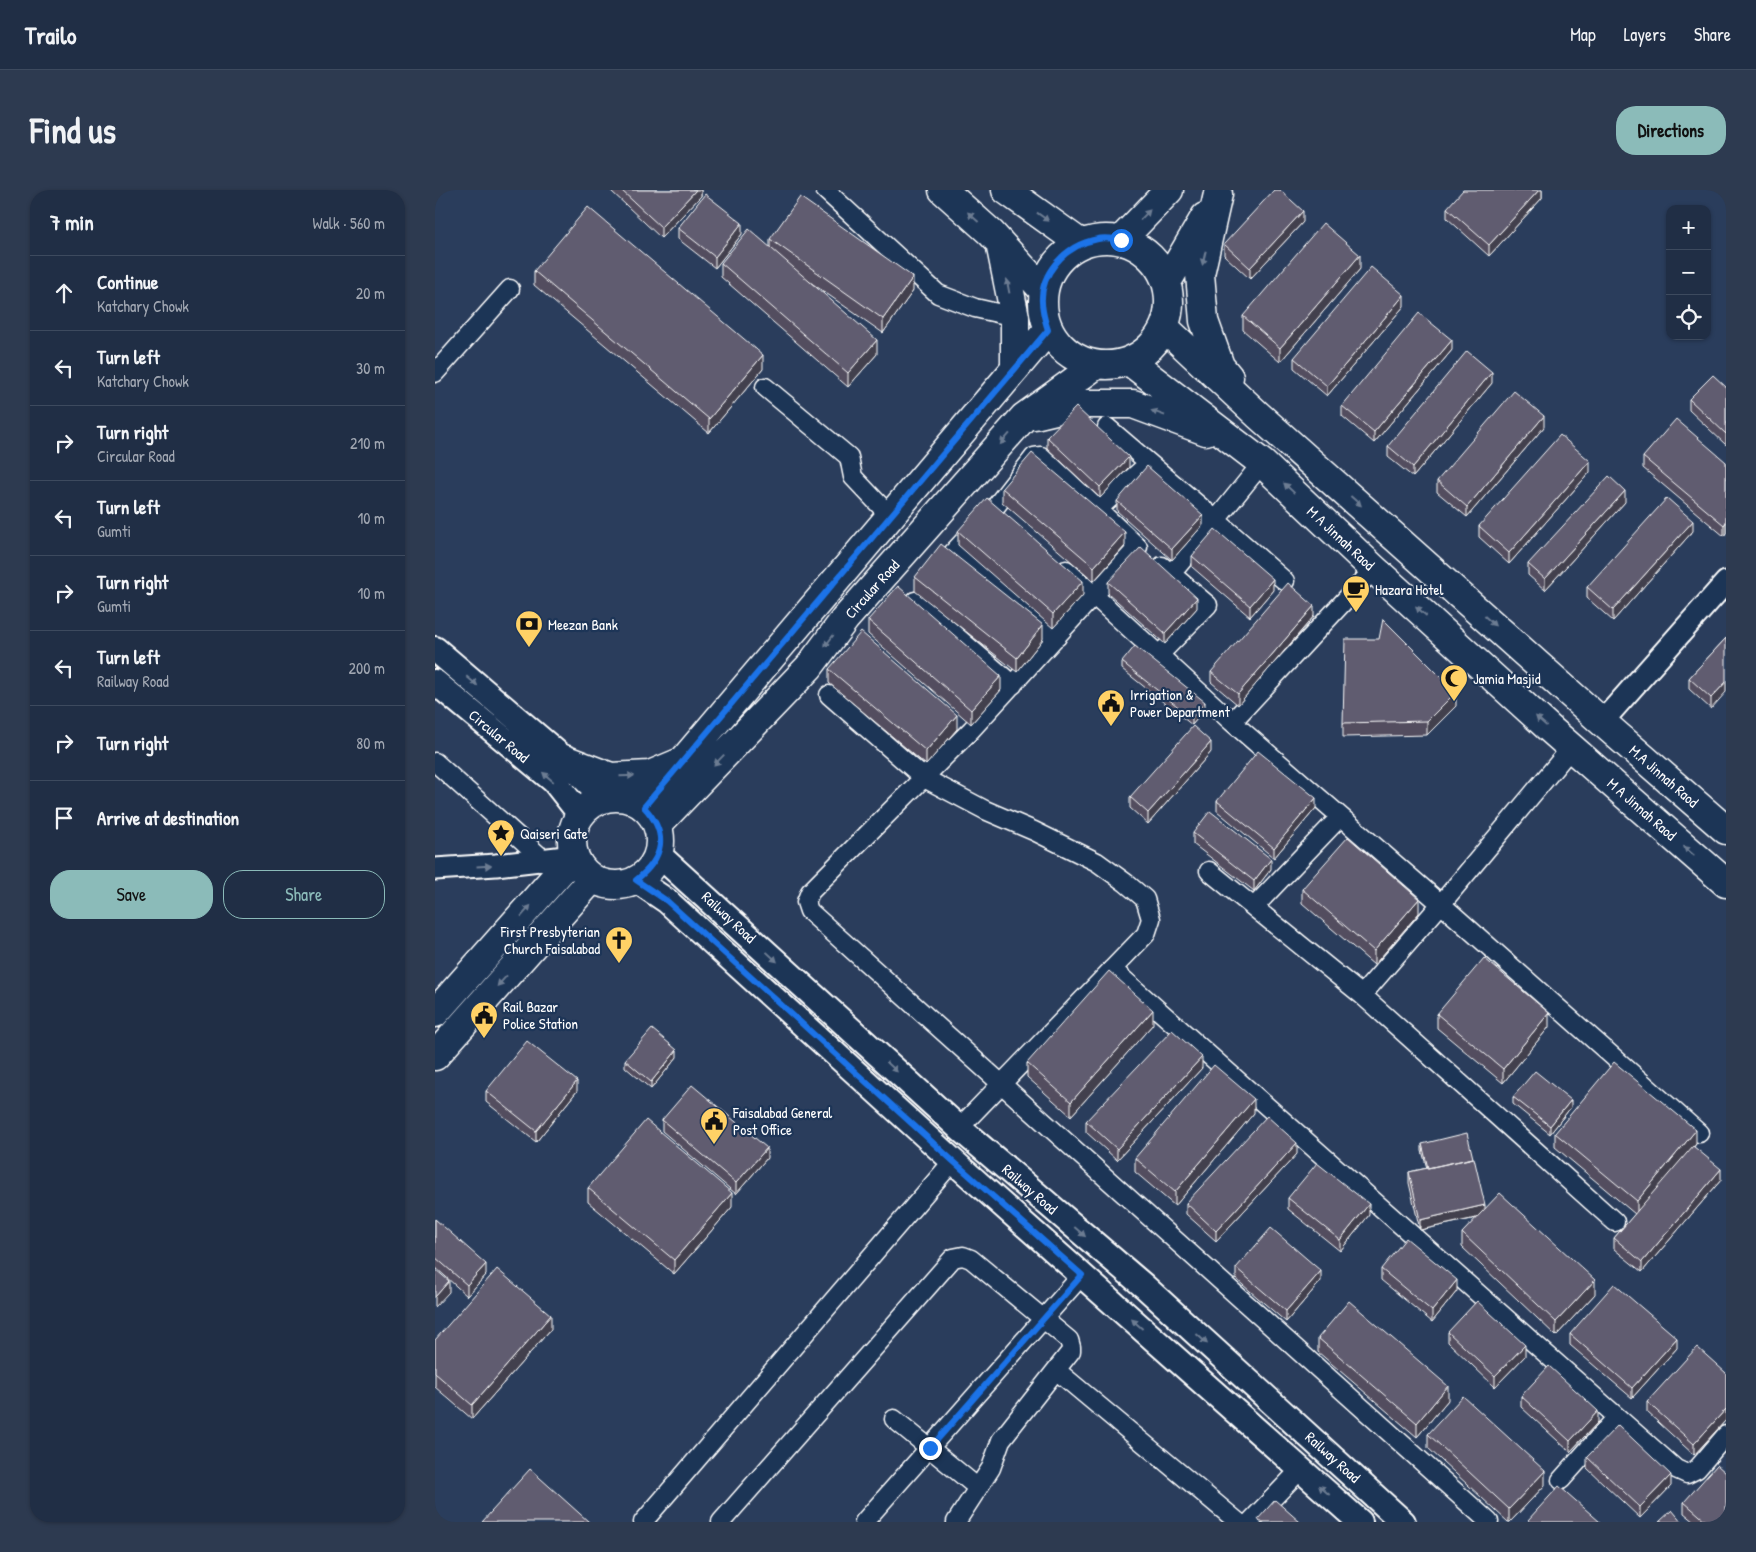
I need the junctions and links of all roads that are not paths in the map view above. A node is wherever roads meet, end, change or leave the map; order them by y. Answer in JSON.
{"nodes":[{"id":1,"x":825,"y":190,"type":"edge"},
{"id":2,"x":943,"y":190,"type":"edge"},
{"id":3,"x":1006,"y":190,"type":"edge"},
{"id":4,"x":1169,"y":190,"type":"edge"},
{"id":5,"x":1220,"y":192,"type":"edge"},
{"id":6,"x":1121,"y":240,"type":"junction"},
{"id":7,"x":1000,"y":243,"type":"junction"},
{"id":8,"x":1080,"y":243,"type":"junction"},
{"id":9,"x":1167,"y":282,"type":"junction"},
{"id":10,"x":510,"y":289,"type":"dead end"},
{"id":11,"x":1043,"y":290,"type":"junction"},
{"id":12,"x":1015,"y":317,"type":"junction"},
{"id":13,"x":1164,"y":327,"type":"junction"},
{"id":14,"x":1048,"y":330,"type":"junction"},
{"id":15,"x":1129,"y":361,"type":"junction"},
{"id":16,"x":1097,"y":365,"type":"junction"},
{"id":17,"x":1015,"y":369,"type":"junction"},
{"id":18,"x":435,"y":373,"type":"edge"},
{"id":19,"x":765,"y":386,"type":"dead end"},
{"id":20,"x":1259,"y":415,"type":"junction"},
{"id":21,"x":1024,"y":417,"type":"junction"},
{"id":22,"x":1107,"y":427,"type":"dead end"},
{"id":23,"x":1236,"y":443,"type":"junction"},
{"id":24,"x":1149,"y":463,"type":"junction"},
{"id":25,"x":1262,"y":463,"type":"junction"},
{"id":26,"x":996,"y":506,"type":"junction"},
{"id":27,"x":1097,"y":510,"type":"junction"},
{"id":28,"x":890,"y":516,"type":"junction"},
{"id":29,"x":1010,"y":519,"type":"edge"},
{"id":30,"x":1216,"y":520,"type":"junction"},
{"id":31,"x":1138,"y":547,"type":"junction"},
{"id":32,"x":963,"y":558,"type":"dead end"},
{"id":33,"x":1053,"y":558,"type":"edge"},
{"id":34,"x":1374,"y":569,"type":"junction"},
{"id":35,"x":1171,"y":574,"type":"junction"},
{"id":36,"x":926,"y":581,"type":"edge"},
{"id":37,"x":1285,"y":581,"type":"dead end"},
{"id":38,"x":1726,"y":582,"type":"edge"},
{"id":39,"x":1095,"y":596,"type":"junction"},
{"id":40,"x":915,"y":601,"type":"edge"},
{"id":41,"x":1057,"y":637,"type":"junction"},
{"id":42,"x":435,"y":649,"type":"edge"},
{"id":43,"x":1159,"y":656,"type":"junction"},
{"id":44,"x":435,"y":682,"type":"edge"},
{"id":45,"x":1013,"y":686,"type":"junction"},
{"id":46,"x":829,"y":695,"type":"dead end"},
{"id":47,"x":956,"y":717,"type":"edge"},
{"id":48,"x":1233,"y":722,"type":"junction"},
{"id":49,"x":1602,"y":722,"type":"junction"},
{"id":50,"x":971,"y":730,"type":"junction"},
{"id":51,"x":1571,"y":748,"type":"junction"},
{"id":52,"x":563,"y":759,"type":"junction"},
{"id":53,"x":435,"y":762,"type":"edge"},
{"id":54,"x":682,"y":762,"type":"junction"},
{"id":55,"x":924,"y":778,"type":"junction"},
{"id":56,"x":604,"y":798,"type":"junction"},
{"id":57,"x":580,"y":814,"type":"junction"},
{"id":58,"x":651,"y":816,"type":"junction"},
{"id":59,"x":1340,"y":817,"type":"junction"},
{"id":60,"x":1726,"y":830,"type":"edge"},
{"id":61,"x":658,"y":854,"type":"junction"},
{"id":62,"x":574,"y":856,"type":"junction"},
{"id":63,"x":544,"y":860,"type":"junction"},
{"id":64,"x":435,"y":869,"type":"edge"},
{"id":65,"x":1209,"y":871,"type":"dead end"},
{"id":66,"x":592,"y":879,"type":"junction"},
{"id":67,"x":636,"y":880,"type":"junction"},
{"id":68,"x":1726,"y":883,"type":"edge"},
{"id":69,"x":1441,"y":904,"type":"junction"},
{"id":70,"x":1254,"y":907,"type":"junction"},
{"id":71,"x":1112,"y":969,"type":"junction"},
{"id":72,"x":1362,"y":994,"type":"junction"},
{"id":73,"x":435,"y":1013,"type":"edge"},
{"id":74,"x":435,"y":1056,"type":"edge"},
{"id":75,"x":1001,"y":1085,"type":"junction"},
{"id":76,"x":959,"y":1128,"type":"junction"},
{"id":77,"x":1699,"y":1133,"type":"dead end"},
{"id":78,"x":953,"y":1161,"type":"junction"},
{"id":79,"x":1615,"y":1222,"type":"dead end"},
{"id":80,"x":1082,"y":1275,"type":"junction"},
{"id":81,"x":1043,"y":1319,"type":"junction"},
{"id":82,"x":1056,"y":1370,"type":"junction"},
{"id":83,"x":1617,"y":1417,"type":"junction"},
{"id":84,"x":894,"y":1419,"type":"dead end"},
{"id":85,"x":1726,"y":1435,"type":"edge"},
{"id":86,"x":930,"y":1448,"type":"junction"},
{"id":87,"x":1300,"y":1470,"type":"junction"},
{"id":88,"x":1561,"y":1480,"type":"dead end"},
{"id":89,"x":978,"y":1488,"type":"junction"},
{"id":90,"x":643,"y":1522,"type":"edge"},
{"id":91,"x":721,"y":1522,"type":"edge"},
{"id":92,"x":864,"y":1522,"type":"edge"},
{"id":93,"x":956,"y":1522,"type":"edge"},
{"id":94,"x":1238,"y":1522,"type":"edge"},
{"id":95,"x":1249,"y":1522,"type":"edge"},
{"id":96,"x":1360,"y":1522,"type":"edge"},
{"id":97,"x":1403,"y":1522,"type":"edge"},
{"id":98,"x":1489,"y":1522,"type":"edge"}],
"edges":[{"from":1,"to":12,"type":"street"},
{"from":7,"to":2,"type":"main road","one_way":true},
{"from":3,"to":8,"type":"main road","one_way":true},
{"from":6,"to":4,"type":"main road","one_way":true},
{"from":5,"to":9,"type":"main road"},
{"from":5,"to":20,"type":"main road","one_way":true},
{"from":6,"to":8,"type":"main road"},
{"from":6,"to":9,"type":"main road"},
{"from":7,"to":11,"type":"main road"},
{"from":12,"to":7,"type":"main road","one_way":true},
{"from":8,"to":11,"type":"main road"},
{"from":9,"to":13,"type":"main road"},
{"from":10,"to":18,"type":"street"},
{"from":11,"to":14,"type":"main road"},
{"from":12,"to":17,"type":"main road"},
{"from":13,"to":15,"type":"main road"},
{"from":13,"to":20,"type":"main road"},
{"from":14,"to":16,"type":"main road"},
{"from":14,"to":17,"type":"main road"},
{"from":15,"to":16,"type":"main road"},
{"from":15,"to":23,"type":"main road","name":"M A Jinnah Raod"},
{"from":16,"to":21,"type":"main road","name":"Circular Road"},
{"from":17,"to":28,"type":"main road"},
{"from":19,"to":28,"type":"street"},
{"from":20,"to":23,"type":"main road"},
{"from":20,"to":49,"type":"main road","one_way":true},
{"from":23,"to":21,"type":"main road","one_way":true},
{"from":21,"to":58,"type":"main road","name":"Circular Road","one_way":true},
{"from":22,"to":24,"type":"street"},
{"from":23,"to":25,"type":"main road","name":"M A Jinnah Raod"},
{"from":24,"to":27,"type":"street"},
{"from":24,"to":30,"type":"street"},
{"from":25,"to":30,"type":"street"},
{"from":34,"to":25,"type":"main road","name":"M A Jinnah Raod","one_way":true},
{"from":26,"to":27,"type":"street"},
{"from":26,"to":29,"type":"street"},
{"from":26,"to":36,"type":"street"},
{"from":27,"to":31,"type":"street"},
{"from":28,"to":54,"type":"main road"},
{"from":30,"to":35,"type":"street"},
{"from":30,"to":37,"type":"street"},
{"from":31,"to":35,"type":"street"},
{"from":31,"to":39,"type":"street"},
{"from":32,"to":41,"type":"street"},
{"from":33,"to":39,"type":"street"},
{"from":34,"to":48,"type":"street"},
{"from":51,"to":34,"type":"main road","name":"M A Jinnah Raod","one_way":true},
{"from":35,"to":43,"type":"street"},
{"from":38,"to":49,"type":"street"},
{"from":39,"to":41,"type":"street"},
{"from":39,"to":43,"type":"street"},
{"from":40,"to":45,"type":"street"},
{"from":41,"to":45,"type":"street"},
{"from":42,"to":52,"type":"main road","name":"Circular Road","one_way":true},
{"from":43,"to":48,"type":"street"},
{"from":57,"to":44,"type":"main road","name":"Circular Road","one_way":true},
{"from":45,"to":50,"type":"street"},
{"from":46,"to":55,"type":"street"},
{"from":47,"to":50,"type":"street"},
{"from":48,"to":59,"type":"street"},
{"from":49,"to":60,"type":"main road","name":"M.A Jinnah Raod"},
{"from":50,"to":55,"type":"street"},
{"from":68,"to":51,"type":"main road","name":"M A Jinnah Raod","one_way":true},
{"from":51,"to":69,"type":"street"},
{"from":52,"to":54,"type":"main road","one_way":true},
{"from":52,"to":56,"type":"main road","name":"Circular Road"},
{"from":53,"to":63,"type":"street"},
{"from":54,"to":58,"type":"main road"},
{"from":55,"to":71,"type":"street"},
{"from":55,"to":75,"type":"street"},
{"from":56,"to":57,"type":"main road"},
{"from":56,"to":58,"type":"main road"},
{"from":57,"to":62,"type":"main road"},
{"from":58,"to":61,"type":"main road"},
{"from":59,"to":69,"type":"street"},
{"from":59,"to":70,"type":"street"},
{"from":61,"to":67,"type":"main road"},
{"from":61,"to":76,"type":"main road","name":"Railway Road","one_way":true},
{"from":62,"to":63,"type":"street"},
{"from":62,"to":66,"type":"main road"},
{"from":73,"to":62,"type":"main road","one_way":true},
{"from":64,"to":63,"type":"street","one_way":true},
{"from":65,"to":70,"type":"street"},
{"from":66,"to":67,"type":"main road"},
{"from":66,"to":74,"type":"main road","one_way":true},
{"from":67,"to":78,"type":"main road","name":"Railway Road"},
{"from":69,"to":72,"type":"street"},
{"from":69,"to":77,"type":"street"},
{"from":70,"to":72,"type":"street"},
{"from":71,"to":75,"type":"street"},
{"from":71,"to":83,"type":"street"},
{"from":72,"to":79,"type":"street"},
{"from":75,"to":76,"type":"street"},
{"from":75,"to":98,"type":"street"},
{"from":76,"to":97,"type":"main road","name":"Railway Road","one_way":true},
{"from":78,"to":80,"type":"main road","name":"Railway Road"},
{"from":78,"to":90,"type":"street"},
{"from":80,"to":81,"type":"street"},
{"from":87,"to":80,"type":"main road","name":"Railway Road","one_way":true},
{"from":81,"to":82,"type":"street"},
{"from":81,"to":86,"type":"street"},
{"from":81,"to":91,"type":"street"},
{"from":82,"to":89,"type":"street"},
{"from":82,"to":94,"type":"street"},
{"from":83,"to":85,"type":"street"},
{"from":83,"to":88,"type":"street"},
{"from":84,"to":86,"type":"street"},
{"from":86,"to":89,"type":"street"},
{"from":86,"to":92,"type":"street"},
{"from":87,"to":95,"type":"street"},
{"from":96,"to":87,"type":"main road","name":"Railway Road","one_way":true},
{"from":89,"to":93,"type":"street"}]}
